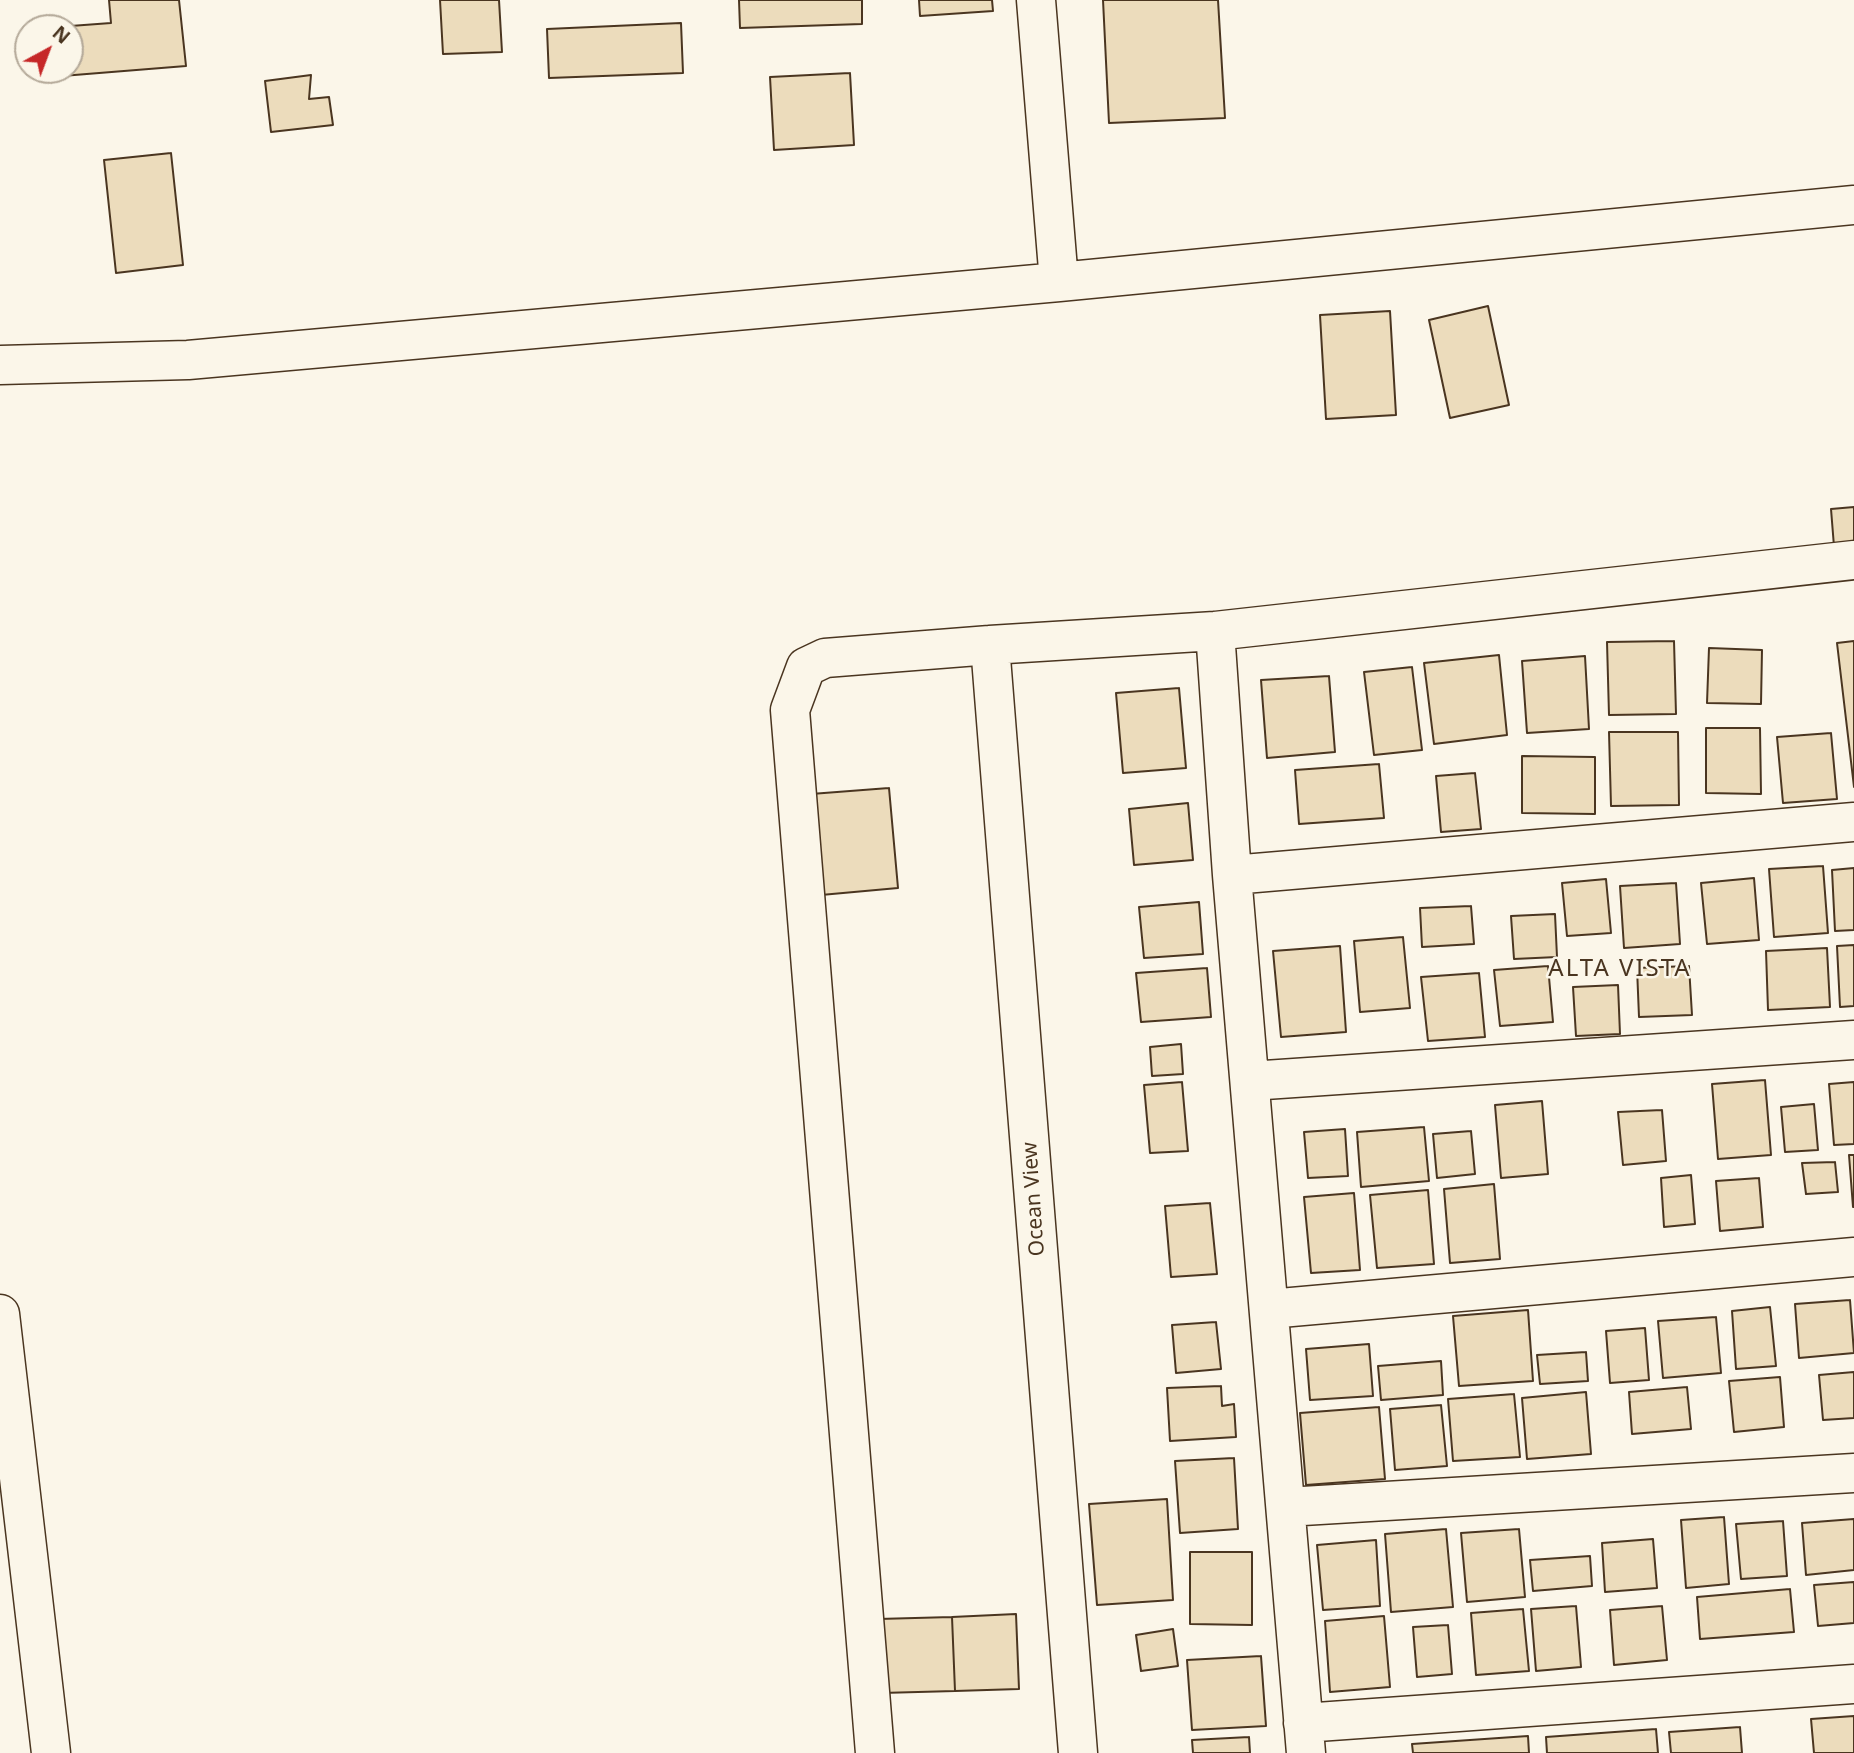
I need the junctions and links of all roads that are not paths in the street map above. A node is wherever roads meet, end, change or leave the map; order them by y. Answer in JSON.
{"nodes":[{"id":1,"x":1036,"y":0,"type":"edge"},
{"id":2,"x":1854,"y":205,"type":"edge"},
{"id":3,"x":1059,"y":282,"type":"junction"},
{"id":4,"x":0,"y":365,"type":"edge"},
{"id":5,"x":1854,"y":560,"type":"edge"},
{"id":6,"x":1215,"y":631,"type":"junction"},
{"id":7,"x":990,"y":645,"type":"junction"},
{"id":8,"x":1854,"y":821,"type":"edge"},
{"id":9,"x":1232,"y":875,"type":"junction"},
{"id":10,"x":1854,"y":1040,"type":"edge"},
{"id":11,"x":1250,"y":1081,"type":"junction"},
{"id":12,"x":1854,"y":1257,"type":"edge"},
{"id":13,"x":1269,"y":1309,"type":"junction"},
{"id":14,"x":0,"y":1314,"type":"edge"},
{"id":15,"x":1854,"y":1473,"type":"edge"},
{"id":16,"x":1286,"y":1507,"type":"junction"},
{"id":17,"x":1854,"y":1684,"type":"edge"},
{"id":18,"x":1305,"y":1738,"type":"edge"},
{"id":19,"x":51,"y":1753,"type":"edge"},
{"id":20,"x":875,"y":1753,"type":"edge"},
{"id":21,"x":1078,"y":1753,"type":"edge"}],
"edges":[{"from":1,"to":3,"type":"street"},
{"from":2,"to":3,"type":"street"},
{"from":3,"to":4,"type":"street"},
{"from":5,"to":6,"type":"street"},
{"from":6,"to":7,"type":"street"},
{"from":6,"to":9,"type":"street"},
{"from":7,"to":20,"type":"street"},
{"from":7,"to":21,"type":"street","name":"Ocean View"},
{"from":8,"to":9,"type":"street"},
{"from":9,"to":11,"type":"street"},
{"from":10,"to":11,"type":"street"},
{"from":11,"to":13,"type":"street"},
{"from":12,"to":13,"type":"street"},
{"from":13,"to":16,"type":"street"},
{"from":14,"to":19,"type":"street"},
{"from":15,"to":16,"type":"street"},
{"from":16,"to":18,"type":"street"},
{"from":17,"to":18,"type":"street"}]}
